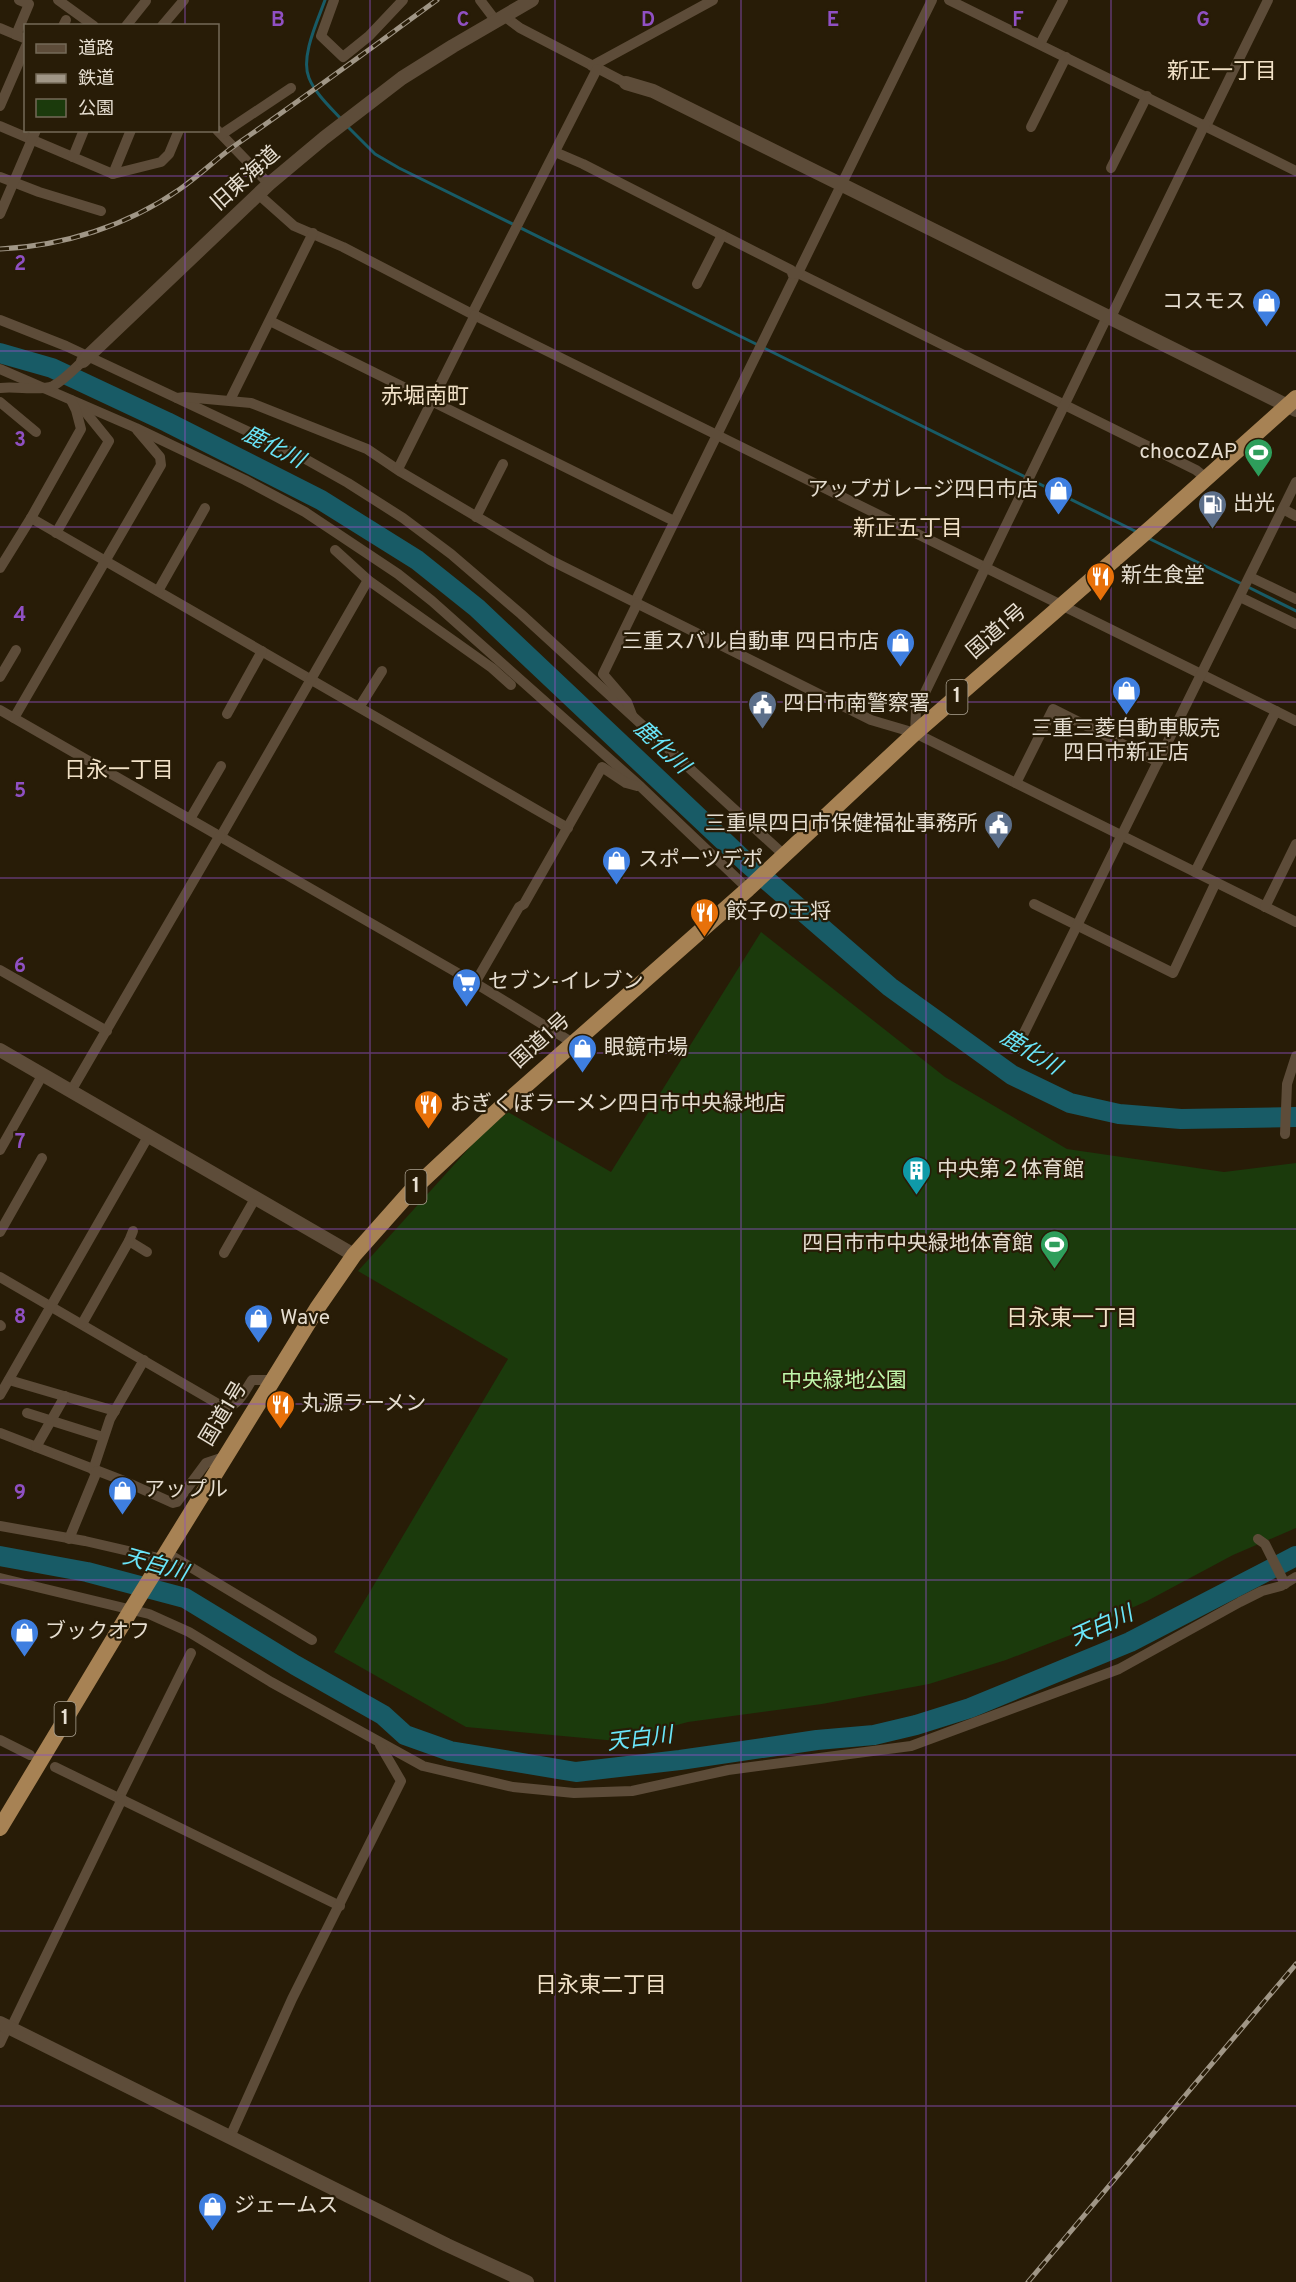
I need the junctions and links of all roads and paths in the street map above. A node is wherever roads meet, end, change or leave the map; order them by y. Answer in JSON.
{"nodes":[{"id":1,"x":19,"y":0,"type":"edge"},
{"id":2,"x":58,"y":0,"type":"edge"},
{"id":3,"x":184,"y":0,"type":"edge"},
{"id":4,"x":334,"y":0,"type":"edge"},
{"id":5,"x":403,"y":0,"type":"edge"},
{"id":6,"x":480,"y":0,"type":"edge"},
{"id":7,"x":532,"y":0,"type":"edge"},
{"id":8,"x":713,"y":0,"type":"edge"},
{"id":9,"x":932,"y":0,"type":"edge"},
{"id":10,"x":950,"y":0,"type":"edge"},
{"id":11,"x":1063,"y":0,"type":"edge"},
{"id":12,"x":1268,"y":0,"type":"edge"},
{"id":13,"x":146,"y":1,"type":"edge"},
{"id":14,"x":500,"y":18,"type":"junction"},
{"id":15,"x":24,"y":24,"type":"edge"},
{"id":16,"x":91,"y":24,"type":"edge"},
{"id":17,"x":128,"y":24,"type":"edge"},
{"id":18,"x":164,"y":24,"type":"edge"},
{"id":19,"x":0,"y":28,"type":"edge"},
{"id":20,"x":21,"y":37,"type":"edge"},
{"id":21,"x":1040,"y":44,"type":"junction"},
{"id":22,"x":24,"y":51,"type":"edge"},
{"id":23,"x":1066,"y":57,"type":"junction"},
{"id":24,"x":594,"y":68,"type":"junction"},
{"id":25,"x":626,"y":83,"type":"joint"},
{"id":26,"x":291,"y":88,"type":"dead end"},
{"id":27,"x":1147,"y":96,"type":"junction"},
{"id":28,"x":0,"y":106,"type":"edge"},
{"id":29,"x":1206,"y":125,"type":"junction"},
{"id":30,"x":0,"y":126,"type":"edge"},
{"id":31,"x":1031,"y":127,"type":"dead end"},
{"id":32,"x":83,"y":132,"type":"edge"},
{"id":33,"x":131,"y":132,"type":"edge"},
{"id":34,"x":178,"y":132,"type":"edge"},
{"id":35,"x":219,"y":132,"type":"edge"},
{"id":36,"x":34,"y":135,"type":"edge"},
{"id":37,"x":555,"y":152,"type":"junction"},
{"id":38,"x":73,"y":157,"type":"junction"},
{"id":39,"x":1111,"y":168,"type":"dead end"},
{"id":40,"x":1296,"y":171,"type":"edge"},
{"id":41,"x":113,"y":174,"type":"junction"},
{"id":42,"x":0,"y":177,"type":"edge"},
{"id":43,"x":13,"y":182,"type":"junction"},
{"id":44,"x":842,"y":183,"type":"junction"},
{"id":45,"x":264,"y":189,"type":"junction"},
{"id":46,"x":101,"y":211,"type":"dead end"},
{"id":47,"x":0,"y":214,"type":"edge"},
{"id":48,"x":313,"y":233,"type":"junction"},
{"id":49,"x":722,"y":235,"type":"junction"},
{"id":50,"x":795,"y":274,"type":"junction"},
{"id":51,"x":697,"y":284,"type":"dead end"},
{"id":52,"x":473,"y":315,"type":"junction"},
{"id":53,"x":1110,"y":316,"type":"junction"},
{"id":54,"x":0,"y":320,"type":"edge"},
{"id":55,"x":270,"y":321,"type":"junction"},
{"id":56,"x":86,"y":359,"type":"junction"},
{"id":57,"x":0,"y":369,"type":"edge"},
{"id":58,"x":49,"y":387,"type":"junction"},
{"id":59,"x":0,"y":388,"type":"edge"},
{"id":60,"x":177,"y":398,"type":"junction"},
{"id":61,"x":230,"y":400,"type":"junction"},
{"id":62,"x":432,"y":401,"type":"junction"},
{"id":63,"x":0,"y":402,"type":"edge"},
{"id":64,"x":75,"y":402,"type":"junction"},
{"id":65,"x":1293,"y":404,"type":"edge"},
{"id":66,"x":1066,"y":405,"type":"junction"},
{"id":67,"x":136,"y":428,"type":"junction"},
{"id":68,"x":36,"y":432,"type":"dead end"},
{"id":69,"x":717,"y":435,"type":"junction"},
{"id":70,"x":503,"y":464,"type":"dead end"},
{"id":71,"x":398,"y":469,"type":"junction"},
{"id":72,"x":1206,"y":478,"type":"junction"},
{"id":73,"x":1296,"y":482,"type":"edge"},
{"id":74,"x":205,"y":508,"type":"dead end"},
{"id":75,"x":1283,"y":510,"type":"junction"},
{"id":76,"x":1296,"y":516,"type":"edge"},
{"id":77,"x":476,"y":517,"type":"junction"},
{"id":78,"x":31,"y":518,"type":"junction"},
{"id":79,"x":674,"y":521,"type":"junction"},
{"id":80,"x":56,"y":533,"type":"junction"},
{"id":81,"x":335,"y":550,"type":"dead end"},
{"id":82,"x":106,"y":561,"type":"junction"},
{"id":83,"x":0,"y":568,"type":"edge"},
{"id":84,"x":986,"y":568,"type":"junction"},
{"id":85,"x":1249,"y":578,"type":"junction"},
{"id":86,"x":368,"y":580,"type":"junction"},
{"id":87,"x":158,"y":591,"type":"junction"},
{"id":88,"x":1241,"y":595,"type":"junction"},
{"id":89,"x":1296,"y":599,"type":"edge"},
{"id":90,"x":636,"y":603,"type":"junction"},
{"id":91,"x":1061,"y":606,"type":"junction"},
{"id":92,"x":1296,"y":624,"type":"edge"},
{"id":93,"x":16,"y":650,"type":"dead end"},
{"id":94,"x":262,"y":651,"type":"junction"},
{"id":95,"x":382,"y":670,"type":"dead end"},
{"id":96,"x":1202,"y":674,"type":"junction"},
{"id":97,"x":0,"y":677,"type":"edge"},
{"id":98,"x":311,"y":679,"type":"junction"},
{"id":99,"x":511,"y":685,"type":"dead end"},
{"id":100,"x":360,"y":706,"type":"junction"},
{"id":101,"x":0,"y":710,"type":"edge"},
{"id":102,"x":1276,"y":711,"type":"junction"},
{"id":103,"x":227,"y":714,"type":"dead end"},
{"id":104,"x":633,"y":717,"type":"junction"},
{"id":105,"x":14,"y":718,"type":"junction"},
{"id":106,"x":1296,"y":721,"type":"edge"},
{"id":107,"x":915,"y":733,"type":"junction"},
{"id":108,"x":1158,"y":762,"type":"junction"},
{"id":109,"x":221,"y":766,"type":"dead end"},
{"id":110,"x":1016,"y":783,"type":"junction"},
{"id":111,"x":641,"y":787,"type":"junction"},
{"id":112,"x":190,"y":819,"type":"junction"},
{"id":113,"x":568,"y":828,"type":"junction"},
{"id":114,"x":1123,"y":834,"type":"junction"},
{"id":115,"x":220,"y":836,"type":"junction"},
{"id":116,"x":1296,"y":844,"type":"edge"},
{"id":117,"x":783,"y":854,"type":"junction"},
{"id":118,"x":1195,"y":872,"type":"junction"},
{"id":119,"x":1216,"y":882,"type":"junction"},
{"id":120,"x":749,"y":887,"type":"junction"},
{"id":121,"x":1034,"y":904,"type":"dead end"},
{"id":122,"x":1264,"y":907,"type":"junction"},
{"id":123,"x":1296,"y":922,"type":"edge"},
{"id":124,"x":1078,"y":925,"type":"junction"},
{"id":125,"x":0,"y":970,"type":"edge"},
{"id":126,"x":476,"y":983,"type":"junction"},
{"id":127,"x":107,"y":1031,"type":"junction"},
{"id":128,"x":1023,"y":1035,"type":"dead end"},
{"id":129,"x":573,"y":1043,"type":"junction"},
{"id":130,"x":0,"y":1050,"type":"edge"},
{"id":131,"x":1296,"y":1056,"type":"edge"},
{"id":132,"x":43,"y":1074,"type":"junction"},
{"id":133,"x":71,"y":1091,"type":"junction"},
{"id":134,"x":1285,"y":1134,"type":"dead end"},
{"id":135,"x":149,"y":1135,"type":"junction"},
{"id":136,"x":0,"y":1150,"type":"edge"},
{"id":137,"x":42,"y":1158,"type":"dead end"},
{"id":138,"x":256,"y":1197,"type":"junction"},
{"id":139,"x":0,"y":1232,"type":"edge"},
{"id":140,"x":147,"y":1252,"type":"dead end"},
{"id":141,"x":224,"y":1253,"type":"dead end"},
{"id":142,"x":354,"y":1255,"type":"junction"},
{"id":143,"x":0,"y":1277,"type":"edge"},
{"id":144,"x":51,"y":1307,"type":"junction"},
{"id":145,"x":82,"y":1324,"type":"junction"},
{"id":146,"x":144,"y":1360,"type":"junction"},
{"id":147,"x":9,"y":1380,"type":"junction"},
{"id":148,"x":272,"y":1380,"type":"junction"},
{"id":149,"x":0,"y":1395,"type":"edge"},
{"id":150,"x":65,"y":1396,"type":"junction"},
{"id":151,"x":115,"y":1411,"type":"junction"},
{"id":152,"x":27,"y":1413,"type":"dead end"},
{"id":153,"x":51,"y":1421,"type":"junction"},
{"id":154,"x":0,"y":1433,"type":"edge"},
{"id":155,"x":103,"y":1437,"type":"junction"},
{"id":156,"x":36,"y":1448,"type":"junction"},
{"id":157,"x":224,"y":1457,"type":"junction"},
{"id":158,"x":95,"y":1470,"type":"junction"},
{"id":159,"x":0,"y":1526,"type":"edge"},
{"id":160,"x":69,"y":1539,"type":"junction"},
{"id":161,"x":1261,"y":1541,"type":"dead end"},
{"id":162,"x":165,"y":1556,"type":"junction"},
{"id":163,"x":1296,"y":1577,"type":"edge"},
{"id":164,"x":0,"y":1578,"type":"edge"},
{"id":165,"x":1284,"y":1581,"type":"junction"},
{"id":166,"x":131,"y":1610,"type":"junction"},
{"id":167,"x":312,"y":1640,"type":"dead end"},
{"id":168,"x":191,"y":1653,"type":"dead end"},
{"id":169,"x":0,"y":1740,"type":"edge"},
{"id":170,"x":378,"y":1742,"type":"junction"},
{"id":171,"x":30,"y":1755,"type":"dead end"},
{"id":172,"x":55,"y":1767,"type":"dead end"},
{"id":173,"x":121,"y":1799,"type":"junction"},
{"id":174,"x":0,"y":1828,"type":"edge"},
{"id":175,"x":339,"y":1906,"type":"junction"},
{"id":176,"x":6,"y":2026,"type":"edge"},
{"id":177,"x":0,"y":2043,"type":"edge"},
{"id":178,"x":230,"y":2137,"type":"junction"},
{"id":179,"x":527,"y":2282,"type":"edge"}],
"edges":[{"from":1,"to":15,"type":"street"},
{"from":2,"to":16,"type":"street"},
{"from":3,"to":18,"type":"street"},
{"from":4,"to":5,"type":"street"},
{"from":6,"to":14,"type":"street"},
{"from":7,"to":14,"type":"street","name":"旧東海道"},
{"from":8,"to":24,"type":"street"},
{"from":9,"to":44,"type":"street"},
{"from":10,"to":21,"type":"street"},
{"from":11,"to":21,"type":"street"},
{"from":12,"to":29,"type":"street"},
{"from":13,"to":17,"type":"street"},
{"from":14,"to":24,"type":"street"},
{"from":14,"to":45,"type":"street","name":"旧東海道"},
{"from":19,"to":20,"type":"street"},
{"from":21,"to":23,"type":"street"},
{"from":22,"to":28,"type":"street"},
{"from":23,"to":27,"type":"street"},
{"from":23,"to":31,"type":"street"},
{"from":24,"to":25,"type":"street"},
{"from":24,"to":37,"type":"street"},
{"from":25,"to":44,"type":"street"},
{"from":26,"to":35,"type":"street"},
{"from":27,"to":29,"type":"street"},
{"from":27,"to":39,"type":"street"},
{"from":29,"to":40,"type":"street"},
{"from":29,"to":53,"type":"street"},
{"from":30,"to":36,"type":"street"},
{"from":32,"to":38,"type":"street"},
{"from":33,"to":41,"type":"street"},
{"from":34,"to":41,"type":"street"},
{"from":35,"to":45,"type":"street"},
{"from":36,"to":38,"type":"street"},
{"from":36,"to":43,"type":"street"},
{"from":37,"to":49,"type":"street"},
{"from":37,"to":52,"type":"street"},
{"from":38,"to":41,"type":"street"},
{"from":42,"to":43,"type":"street"},
{"from":43,"to":46,"type":"street"},
{"from":43,"to":47,"type":"street"},
{"from":44,"to":50,"type":"street"},
{"from":44,"to":53,"type":"street"},
{"from":45,"to":48,"type":"street"},
{"from":45,"to":56,"type":"street","name":"旧東海道"},
{"from":48,"to":52,"type":"street"},
{"from":48,"to":55,"type":"street"},
{"from":49,"to":50,"type":"street"},
{"from":49,"to":51,"type":"street"},
{"from":50,"to":66,"type":"street"},
{"from":50,"to":69,"type":"street"},
{"from":52,"to":62,"type":"street"},
{"from":52,"to":69,"type":"street"},
{"from":53,"to":65,"type":"street"},
{"from":53,"to":66,"type":"street"},
{"from":54,"to":56,"type":"street"},
{"from":55,"to":61,"type":"street"},
{"from":55,"to":62,"type":"street"},
{"from":56,"to":58,"type":"street","name":"旧東海道"},
{"from":56,"to":60,"type":"street"},
{"from":57,"to":58,"type":"street"},
{"from":58,"to":59,"type":"street"},
{"from":58,"to":64,"type":"street"},
{"from":60,"to":61,"type":"street"},
{"from":60,"to":104,"type":"street"},
{"from":61,"to":71,"type":"street"},
{"from":62,"to":71,"type":"street"},
{"from":62,"to":79,"type":"street"},
{"from":63,"to":68,"type":"street"},
{"from":64,"to":67,"type":"street"},
{"from":64,"to":78,"type":"street"},
{"from":64,"to":80,"type":"street"},
{"from":65,"to":72,"type":"highway","name":"国道1号","number":"1"},
{"from":66,"to":72,"type":"street"},
{"from":66,"to":84,"type":"street"},
{"from":67,"to":82,"type":"street"},
{"from":67,"to":111,"type":"street"},
{"from":69,"to":79,"type":"street"},
{"from":69,"to":84,"type":"street"},
{"from":70,"to":77,"type":"street"},
{"from":71,"to":77,"type":"street"},
{"from":72,"to":91,"type":"highway","name":"国道1号","number":"1"},
{"from":73,"to":75,"type":"street"},
{"from":74,"to":87,"type":"street"},
{"from":75,"to":76,"type":"street"},
{"from":75,"to":85,"type":"street"},
{"from":77,"to":90,"type":"street"},
{"from":78,"to":80,"type":"street"},
{"from":78,"to":83,"type":"street"},
{"from":79,"to":90,"type":"street"},
{"from":80,"to":82,"type":"street"},
{"from":81,"to":86,"type":"street"},
{"from":82,"to":87,"type":"street"},
{"from":82,"to":105,"type":"street"},
{"from":84,"to":91,"type":"street"},
{"from":84,"to":107,"type":"street"},
{"from":85,"to":88,"type":"street"},
{"from":85,"to":89,"type":"street"},
{"from":86,"to":98,"type":"street"},
{"from":86,"to":99,"type":"street"},
{"from":87,"to":94,"type":"street"},
{"from":88,"to":92,"type":"street"},
{"from":88,"to":96,"type":"street"},
{"from":90,"to":104,"type":"street"},
{"from":90,"to":107,"type":"street"},
{"from":91,"to":96,"type":"street"},
{"from":91,"to":107,"type":"highway","name":"国道1号","number":"1"},
{"from":93,"to":97,"type":"street"},
{"from":94,"to":98,"type":"street"},
{"from":94,"to":103,"type":"street"},
{"from":95,"to":100,"type":"street"},
{"from":96,"to":102,"type":"street"},
{"from":96,"to":108,"type":"street"},
{"from":98,"to":100,"type":"street"},
{"from":98,"to":115,"type":"street"},
{"from":100,"to":113,"type":"street"},
{"from":101,"to":105,"type":"street"},
{"from":102,"to":106,"type":"street"},
{"from":102,"to":118,"type":"street"},
{"from":104,"to":117,"type":"street"},
{"from":105,"to":112,"type":"street"},
{"from":107,"to":110,"type":"street"},
{"from":107,"to":117,"type":"highway","name":"国道1号","number":"1"},
{"from":108,"to":110,"type":"street"},
{"from":108,"to":114,"type":"street"},
{"from":109,"to":112,"type":"street"},
{"from":110,"to":114,"type":"street"},
{"from":111,"to":113,"type":"street"},
{"from":111,"to":120,"type":"street"},
{"from":112,"to":115,"type":"street"},
{"from":113,"to":126,"type":"street"},
{"from":114,"to":118,"type":"street"},
{"from":114,"to":124,"type":"street"},
{"from":115,"to":126,"type":"street"},
{"from":115,"to":127,"type":"street"},
{"from":116,"to":122,"type":"street"},
{"from":117,"to":120,"type":"highway","name":"国道1号","number":"1"},
{"from":118,"to":119,"type":"street"},
{"from":119,"to":122,"type":"street"},
{"from":119,"to":124,"type":"street"},
{"from":120,"to":129,"type":"highway","name":"国道1号","number":"1"},
{"from":121,"to":124,"type":"street"},
{"from":122,"to":123,"type":"street"},
{"from":124,"to":128,"type":"street"},
{"from":125,"to":127,"type":"street"},
{"from":126,"to":129,"type":"street"},
{"from":127,"to":133,"type":"street"},
{"from":129,"to":142,"type":"highway","name":"国道1号","number":"1"},
{"from":130,"to":132,"type":"street"},
{"from":131,"to":134,"type":"street"},
{"from":132,"to":133,"type":"street"},
{"from":132,"to":136,"type":"street"},
{"from":133,"to":135,"type":"street"},
{"from":135,"to":138,"type":"street"},
{"from":135,"to":144,"type":"street"},
{"from":137,"to":139,"type":"street"},
{"from":138,"to":141,"type":"street"},
{"from":138,"to":142,"type":"street"},
{"from":140,"to":145,"type":"street"},
{"from":142,"to":148,"type":"highway","name":"国道1号","number":"1"},
{"from":143,"to":144,"type":"street"},
{"from":144,"to":145,"type":"street"},
{"from":144,"to":147,"type":"street"},
{"from":145,"to":146,"type":"street"},
{"from":146,"to":148,"type":"street"},
{"from":146,"to":151,"type":"street"},
{"from":147,"to":149,"type":"street"},
{"from":147,"to":150,"type":"street"},
{"from":148,"to":157,"type":"highway","name":"国道1号","number":"1"},
{"from":150,"to":151,"type":"street"},
{"from":150,"to":153,"type":"street"},
{"from":151,"to":155,"type":"street"},
{"from":152,"to":153,"type":"street"},
{"from":153,"to":155,"type":"street"},
{"from":153,"to":156,"type":"street"},
{"from":154,"to":156,"type":"street"},
{"from":155,"to":158,"type":"street"},
{"from":156,"to":158,"type":"street"},
{"from":157,"to":158,"type":"street"},
{"from":157,"to":162,"type":"highway","name":"国道1号","number":"1"},
{"from":158,"to":160,"type":"street"},
{"from":159,"to":160,"type":"street"},
{"from":160,"to":162,"type":"street"},
{"from":161,"to":165,"type":"street"},
{"from":162,"to":166,"type":"highway","name":"国道1号","number":"1"},
{"from":162,"to":167,"type":"street"},
{"from":163,"to":165,"type":"street"},
{"from":164,"to":166,"type":"street"},
{"from":165,"to":170,"type":"street"},
{"from":166,"to":170,"type":"street"},
{"from":166,"to":174,"type":"highway","name":"国道1号","number":"1"},
{"from":168,"to":173,"type":"street"},
{"from":169,"to":171,"type":"street"},
{"from":170,"to":175,"type":"street"},
{"from":172,"to":173,"type":"street"},
{"from":173,"to":175,"type":"street"},
{"from":173,"to":176,"type":"street"},
{"from":175,"to":178,"type":"street"},
{"from":176,"to":177,"type":"street"},
{"from":176,"to":178,"type":"street"},
{"from":178,"to":179,"type":"street"}]}
